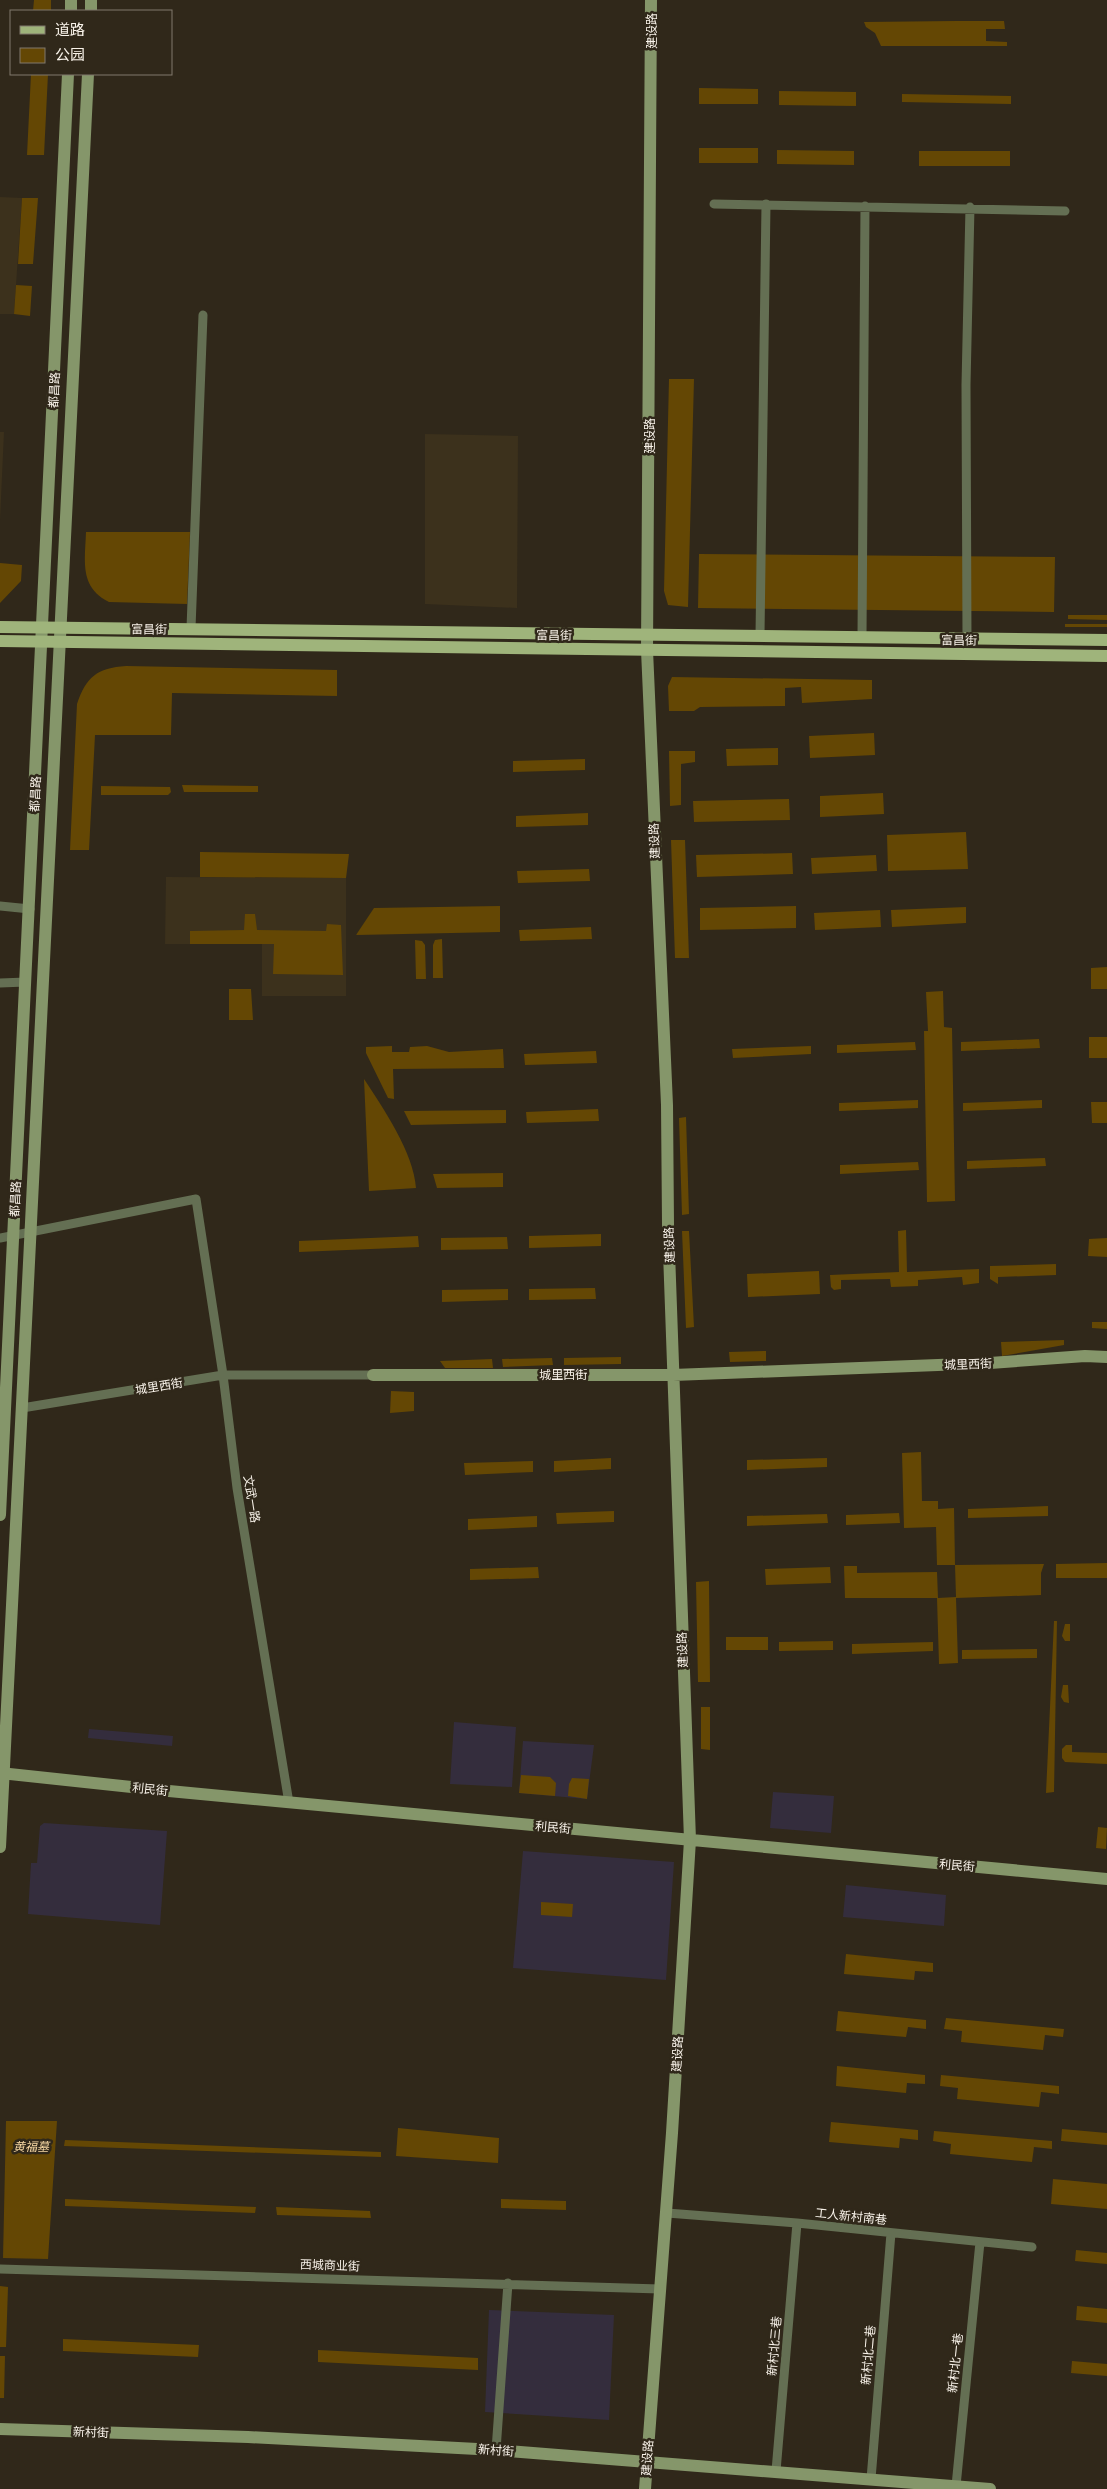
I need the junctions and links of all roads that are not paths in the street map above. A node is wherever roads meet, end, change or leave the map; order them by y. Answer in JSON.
{"nodes":[{"id":1,"x":651,"y":0,"type":"edge"},
{"id":2,"x":68,"y":75,"type":"edge"},
{"id":3,"x":88,"y":75,"type":"edge"},
{"id":4,"x":714,"y":204,"type":"dead end"},
{"id":5,"x":766,"y":204,"type":"junction"},
{"id":6,"x":864,"y":206,"type":"junction"},
{"id":7,"x":970,"y":207,"type":"junction"},
{"id":8,"x":1065,"y":211,"type":"dead end"},
{"id":9,"x":204,"y":315,"type":"dead end"},
{"id":10,"x":43,"y":626,"type":"junction"},
{"id":11,"x":0,"y":627,"type":"edge"},
{"id":12,"x":62,"y":627,"type":"junction"},
{"id":13,"x":191,"y":628,"type":"junction"},
{"id":14,"x":648,"y":634,"type":"junction"},
{"id":15,"x":760,"y":635,"type":"junction"},
{"id":16,"x":862,"y":637,"type":"junction"},
{"id":17,"x":967,"y":638,"type":"junction"},
{"id":18,"x":1107,"y":640,"type":"edge"},
{"id":19,"x":0,"y":641,"type":"edge"},
{"id":20,"x":43,"y":641,"type":"junction"},
{"id":21,"x":62,"y":641,"type":"junction"},
{"id":22,"x":647,"y":650,"type":"junction"},
{"id":23,"x":1107,"y":656,"type":"edge"},
{"id":24,"x":0,"y":906,"type":"edge"},
{"id":25,"x":30,"y":909,"type":"junction"},
{"id":26,"x":26,"y":982,"type":"junction"},
{"id":27,"x":0,"y":983,"type":"edge"},
{"id":28,"x":31,"y":1231,"type":"junction"},
{"id":29,"x":14,"y":1236,"type":"junction"},
{"id":30,"x":0,"y":1238,"type":"edge"},
{"id":31,"x":1107,"y":1357,"type":"edge"},
{"id":32,"x":223,"y":1375,"type":"junction"},
{"id":33,"x":373,"y":1375,"type":"joint"},
{"id":34,"x":673,"y":1375,"type":"junction"},
{"id":35,"x":22,"y":1408,"type":"junction"},
{"id":36,"x":2,"y":1414,"type":"edge"},
{"id":37,"x":0,"y":1515,"type":"edge"},
{"id":38,"x":2,"y":1773,"type":"edge"},
{"id":39,"x":289,"y":1802,"type":"junction"},
{"id":40,"x":690,"y":1840,"type":"junction"},
{"id":41,"x":0,"y":1848,"type":"edge"},
{"id":42,"x":1107,"y":1880,"type":"edge"},
{"id":43,"x":666,"y":2213,"type":"junction"},
{"id":44,"x":797,"y":2223,"type":"junction"},
{"id":45,"x":890,"y":2233,"type":"junction"},
{"id":46,"x":980,"y":2242,"type":"junction"},
{"id":47,"x":1032,"y":2247,"type":"dead end"},
{"id":48,"x":0,"y":2269,"type":"edge"},
{"id":49,"x":508,"y":2283,"type":"junction"},
{"id":50,"x":660,"y":2289,"type":"junction"},
{"id":51,"x":0,"y":2429,"type":"edge"},
{"id":52,"x":496,"y":2450,"type":"junction"},
{"id":53,"x":647,"y":2461,"type":"junction"},
{"id":54,"x":776,"y":2471,"type":"junction"},
{"id":55,"x":871,"y":2479,"type":"junction"},
{"id":56,"x":894,"y":2485,"type":"edge"},
{"id":57,"x":956,"y":2486,"type":"junction"},
{"id":58,"x":645,"y":2489,"type":"edge"},
{"id":59,"x":990,"y":2489,"type":"edge"}],
"edges":[{"from":1,"to":14,"type":"street","name":"建设路"},
{"from":2,"to":10,"type":"street","name":"都昌路"},
{"from":3,"to":12,"type":"street","name":"都昌路"},
{"from":4,"to":5,"type":"street"},
{"from":5,"to":6,"type":"street"},
{"from":5,"to":15,"type":"street"},
{"from":6,"to":7,"type":"street"},
{"from":6,"to":16,"type":"street"},
{"from":7,"to":8,"type":"street"},
{"from":7,"to":17,"type":"street"},
{"from":9,"to":13,"type":"street"},
{"from":10,"to":11,"type":"main road","name":"富昌街"},
{"from":10,"to":12,"type":"main road","name":"富昌街"},
{"from":10,"to":20,"type":"street","name":"都昌路"},
{"from":12,"to":13,"type":"main road","name":"富昌街"},
{"from":12,"to":21,"type":"street","name":"都昌路"},
{"from":13,"to":14,"type":"main road","name":"富昌街"},
{"from":14,"to":15,"type":"main road","name":"富昌街"},
{"from":14,"to":22,"type":"street","name":"建设路"},
{"from":15,"to":16,"type":"main road","name":"富昌街"},
{"from":16,"to":17,"type":"main road","name":"富昌街"},
{"from":17,"to":18,"type":"main road","name":"富昌街"},
{"from":19,"to":20,"type":"main road","name":"富昌街"},
{"from":20,"to":21,"type":"main road","name":"富昌街"},
{"from":20,"to":25,"type":"street","name":"都昌路"},
{"from":21,"to":22,"type":"main road","name":"富昌街"},
{"from":21,"to":28,"type":"street","name":"都昌路"},
{"from":22,"to":23,"type":"main road","name":"富昌街"},
{"from":22,"to":34,"type":"street","name":"建设路"},
{"from":24,"to":25,"type":"street"},
{"from":25,"to":26,"type":"street","name":"都昌路"},
{"from":26,"to":27,"type":"street"},
{"from":26,"to":29,"type":"street","name":"都昌路"},
{"from":28,"to":29,"type":"street"},
{"from":28,"to":32,"type":"street","name":"文武一路"},
{"from":28,"to":35,"type":"street","name":"都昌路"},
{"from":29,"to":30,"type":"street"},
{"from":29,"to":36,"type":"street","name":"都昌路"},
{"from":31,"to":34,"type":"street","name":"城里西街"},
{"from":32,"to":33,"type":"street","name":"城里西街"},
{"from":32,"to":35,"type":"street","name":"城里西街"},
{"from":32,"to":39,"type":"street","name":"文武一路"},
{"from":33,"to":34,"type":"street","name":"城里西街"},
{"from":34,"to":40,"type":"street","name":"建设路"},
{"from":35,"to":38,"type":"street","name":"都昌路"},
{"from":36,"to":37,"type":"street","name":"都昌路"},
{"from":38,"to":39,"type":"street","name":"利民街"},
{"from":38,"to":41,"type":"street"},
{"from":39,"to":40,"type":"street","name":"利民街"},
{"from":40,"to":42,"type":"street","name":"利民街"},
{"from":40,"to":43,"type":"street","name":"建设路"},
{"from":43,"to":44,"type":"street","name":"工人新村南巷"},
{"from":43,"to":50,"type":"street","name":"建设路"},
{"from":44,"to":45,"type":"street","name":"工人新村南巷"},
{"from":44,"to":54,"type":"street","name":"新村北三巷"},
{"from":45,"to":46,"type":"street","name":"工人新村南巷"},
{"from":45,"to":55,"type":"street","name":"新村北二巷"},
{"from":46,"to":47,"type":"street","name":"工人新村南巷"},
{"from":46,"to":57,"type":"street","name":"新村北一巷"},
{"from":48,"to":49,"type":"street","name":"西城商业街"},
{"from":49,"to":50,"type":"street","name":"西城商业街"},
{"from":49,"to":52,"type":"street"},
{"from":50,"to":53,"type":"street","name":"建设路"},
{"from":51,"to":52,"type":"street","name":"新村街"},
{"from":52,"to":53,"type":"street","name":"新村街"},
{"from":53,"to":54,"type":"street","name":"新村街"},
{"from":53,"to":58,"type":"street","name":"建设路"},
{"from":54,"to":55,"type":"street","name":"新村街"},
{"from":55,"to":56,"type":"street","name":"新村街"},
{"from":56,"to":57,"type":"street","name":"新村街"},
{"from":57,"to":59,"type":"street","name":"新村街"}]}
